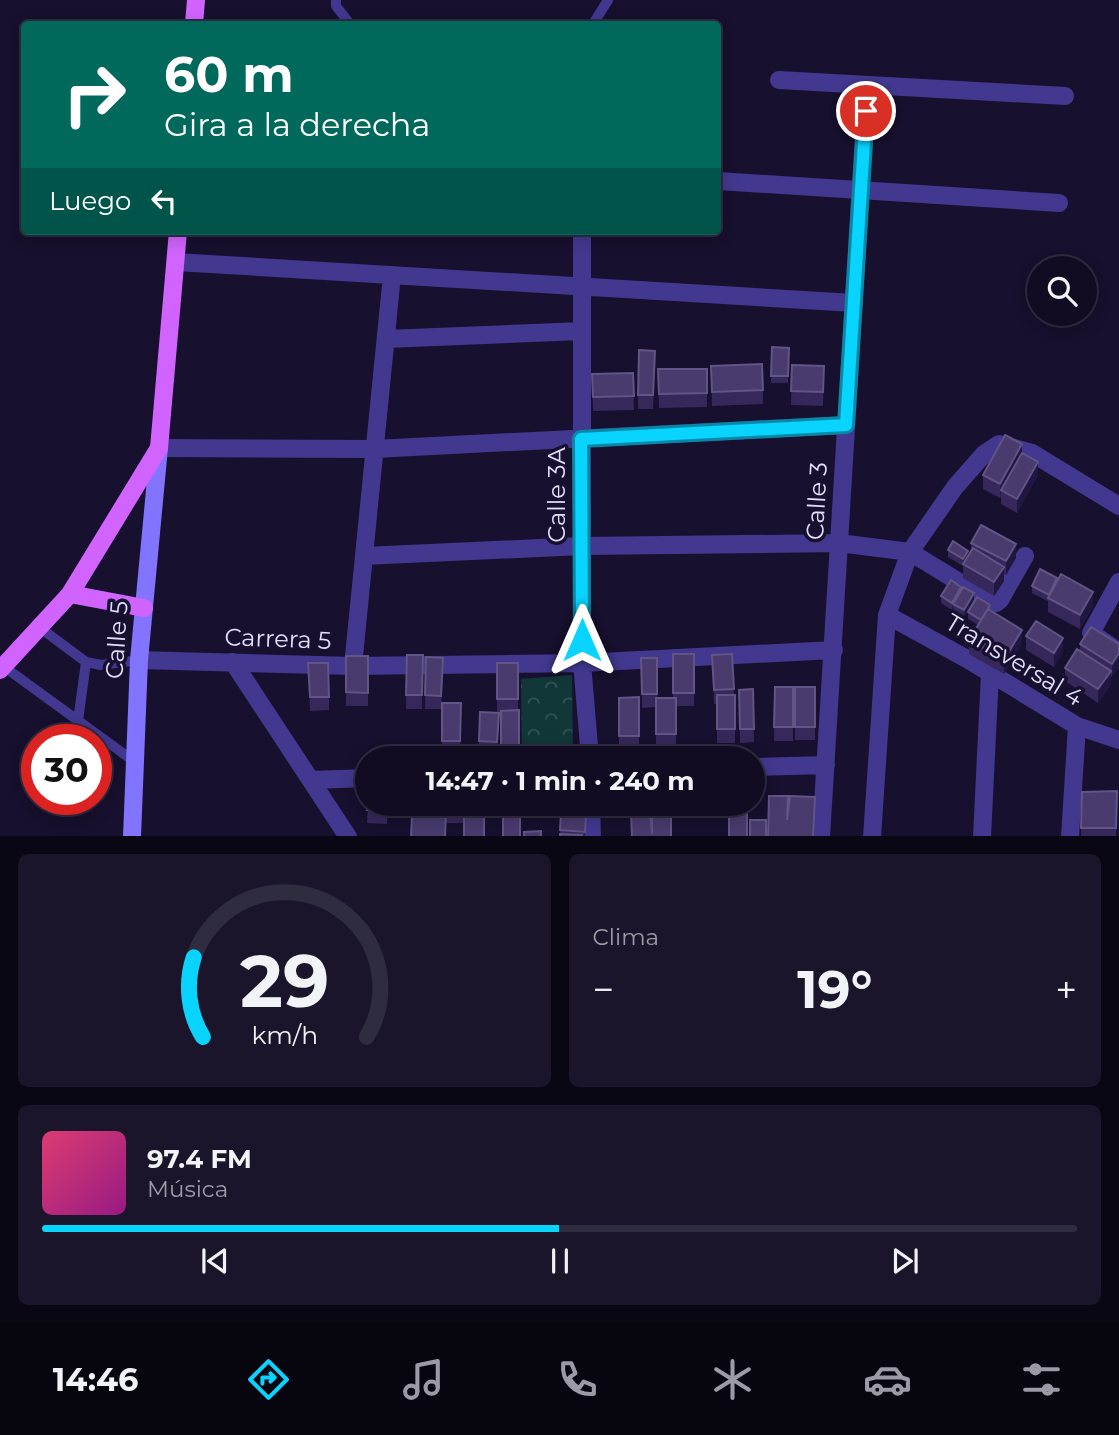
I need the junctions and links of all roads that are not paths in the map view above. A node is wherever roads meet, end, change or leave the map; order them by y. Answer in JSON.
{"nodes":[{"id":1,"x":196,"y":0,"type":"edge"},
{"id":2,"x":337,"y":0,"type":"edge"},
{"id":3,"x":608,"y":0,"type":"edge"},
{"id":4,"x":194,"y":21,"type":"edge"},
{"id":5,"x":348,"y":21,"type":"edge"},
{"id":6,"x":595,"y":21,"type":"edge"},
{"id":7,"x":779,"y":80,"type":"dead end"},
{"id":8,"x":867,"y":85,"type":"junction"},
{"id":9,"x":1065,"y":96,"type":"dead end"},
{"id":10,"x":721,"y":181,"type":"edge"},
{"id":11,"x":861,"y":190,"type":"junction"},
{"id":12,"x":1059,"y":203,"type":"dead end"},
{"id":13,"x":178,"y":235,"type":"edge"},
{"id":14,"x":582,"y":235,"type":"edge"},
{"id":15,"x":176,"y":262,"type":"junction"},
{"id":16,"x":392,"y":275,"type":"junction"},
{"id":17,"x":581,"y":287,"type":"junction"},
{"id":18,"x":854,"y":303,"type":"junction"},
{"id":19,"x":581,"y":331,"type":"junction"},
{"id":20,"x":386,"y":339,"type":"junction"},
{"id":21,"x":846,"y":425,"type":"junction"},
{"id":22,"x":581,"y":439,"type":"junction"},
{"id":23,"x":159,"y":448,"type":"junction"},
{"id":24,"x":374,"y":449,"type":"junction"},
{"id":25,"x":1119,"y":506,"type":"edge"},
{"id":26,"x":839,"y":543,"type":"junction"},
{"id":27,"x":582,"y":546,"type":"junction"},
{"id":28,"x":910,"y":552,"type":"junction"},
{"id":29,"x":364,"y":556,"type":"junction"},
{"id":30,"x":1025,"y":556,"type":"dead end"},
{"id":31,"x":1119,"y":582,"type":"edge"},
{"id":32,"x":70,"y":594,"type":"junction"},
{"id":33,"x":144,"y":608,"type":"junction"},
{"id":34,"x":887,"y":615,"type":"junction"},
{"id":35,"x":39,"y":627,"type":"junction"},
{"id":36,"x":834,"y":650,"type":"junction"},
{"id":37,"x":1119,"y":652,"type":"edge"},
{"id":38,"x":139,"y":660,"type":"junction"},
{"id":39,"x":86,"y":662,"type":"junction"},
{"id":40,"x":233,"y":662,"type":"junction"},
{"id":41,"x":582,"y":663,"type":"junction"},
{"id":42,"x":353,"y":666,"type":"junction"},
{"id":43,"x":2,"y":668,"type":"edge"},
{"id":44,"x":990,"y":673,"type":"junction"},
{"id":45,"x":78,"y":721,"type":"junction"},
{"id":46,"x":1077,"y":726,"type":"junction"},
{"id":47,"x":1119,"y":740,"type":"edge"},
{"id":48,"x":589,"y":746,"type":"edge"},
{"id":49,"x":135,"y":762,"type":"junction"},
{"id":50,"x":826,"y":765,"type":"junction"},
{"id":51,"x":765,"y":767,"type":"edge"},
{"id":52,"x":355,"y":778,"type":"edge"},
{"id":53,"x":311,"y":780,"type":"junction"},
{"id":54,"x":592,"y":816,"type":"edge"},
{"id":55,"x":132,"y":836,"type":"edge"},
{"id":56,"x":348,"y":836,"type":"edge"},
{"id":57,"x":592,"y":836,"type":"edge"},
{"id":58,"x":821,"y":836,"type":"edge"},
{"id":59,"x":872,"y":836,"type":"edge"},
{"id":60,"x":982,"y":836,"type":"edge"},
{"id":61,"x":1070,"y":836,"type":"edge"}],
"edges":[{"from":1,"to":4,"type":"main road"},
{"from":2,"to":5,"type":"lane"},
{"from":3,"to":6,"type":"lane"},
{"from":7,"to":8,"type":"street"},
{"from":8,"to":9,"type":"street"},
{"from":8,"to":11,"type":"street","name":"Calle 3"},
{"from":10,"to":11,"type":"street"},
{"from":11,"to":12,"type":"street"},
{"from":11,"to":18,"type":"street","name":"Calle 3"},
{"from":13,"to":15,"type":"main road"},
{"from":14,"to":17,"type":"street","name":"Calle 3A"},
{"from":15,"to":16,"type":"street"},
{"from":15,"to":23,"type":"main road"},
{"from":16,"to":17,"type":"street"},
{"from":16,"to":20,"type":"street"},
{"from":17,"to":18,"type":"street"},
{"from":17,"to":19,"type":"street","name":"Calle 3A"},
{"from":18,"to":21,"type":"street","name":"Calle 3"},
{"from":19,"to":20,"type":"street"},
{"from":19,"to":22,"type":"street","name":"Calle 3A"},
{"from":20,"to":24,"type":"street"},
{"from":21,"to":22,"type":"street"},
{"from":21,"to":26,"type":"street","name":"Calle 3"},
{"from":22,"to":24,"type":"street"},
{"from":22,"to":27,"type":"street","name":"Calle 3A"},
{"from":23,"to":24,"type":"street"},
{"from":23,"to":32,"type":"main road"},
{"from":23,"to":33,"type":"main road","name":"Calle 5"},
{"from":24,"to":29,"type":"street"},
{"from":25,"to":28,"type":"street"},
{"from":26,"to":27,"type":"street"},
{"from":26,"to":28,"type":"street"},
{"from":26,"to":36,"type":"street","name":"Calle 3"},
{"from":27,"to":29,"type":"street"},
{"from":27,"to":41,"type":"street","name":"Calle 3A"},
{"from":28,"to":30,"type":"street"},
{"from":28,"to":34,"type":"street"},
{"from":29,"to":42,"type":"street"},
{"from":31,"to":37,"type":"street"},
{"from":32,"to":33,"type":"main road"},
{"from":32,"to":35,"type":"main road"},
{"from":33,"to":38,"type":"main road","name":"Calle 5"},
{"from":34,"to":44,"type":"street","name":"Transversal 4"},
{"from":34,"to":59,"type":"street"},
{"from":35,"to":39,"type":"lane"},
{"from":35,"to":43,"type":"main road"},
{"from":36,"to":41,"type":"street","name":"Carrera 5"},
{"from":36,"to":50,"type":"street","name":"Calle 3"},
{"from":38,"to":39,"type":"lane"},
{"from":38,"to":40,"type":"street","name":"Carrera 5"},
{"from":38,"to":49,"type":"main road","name":"Calle 5"},
{"from":39,"to":45,"type":"lane"},
{"from":40,"to":42,"type":"street","name":"Carrera 5"},
{"from":40,"to":53,"type":"street"},
{"from":41,"to":42,"type":"street","name":"Carrera 5"},
{"from":41,"to":48,"type":"street","name":"Calle 3A"},
{"from":43,"to":45,"type":"lane"},
{"from":44,"to":46,"type":"street","name":"Transversal 4"},
{"from":44,"to":60,"type":"street"},
{"from":45,"to":49,"type":"lane"},
{"from":46,"to":47,"type":"street","name":"Transversal 4"},
{"from":46,"to":61,"type":"street"},
{"from":49,"to":55,"type":"main road","name":"Calle 5"},
{"from":50,"to":51,"type":"street"},
{"from":50,"to":58,"type":"street","name":"Calle 3"},
{"from":52,"to":53,"type":"street"},
{"from":53,"to":56,"type":"street"},
{"from":54,"to":57,"type":"street"}]}
